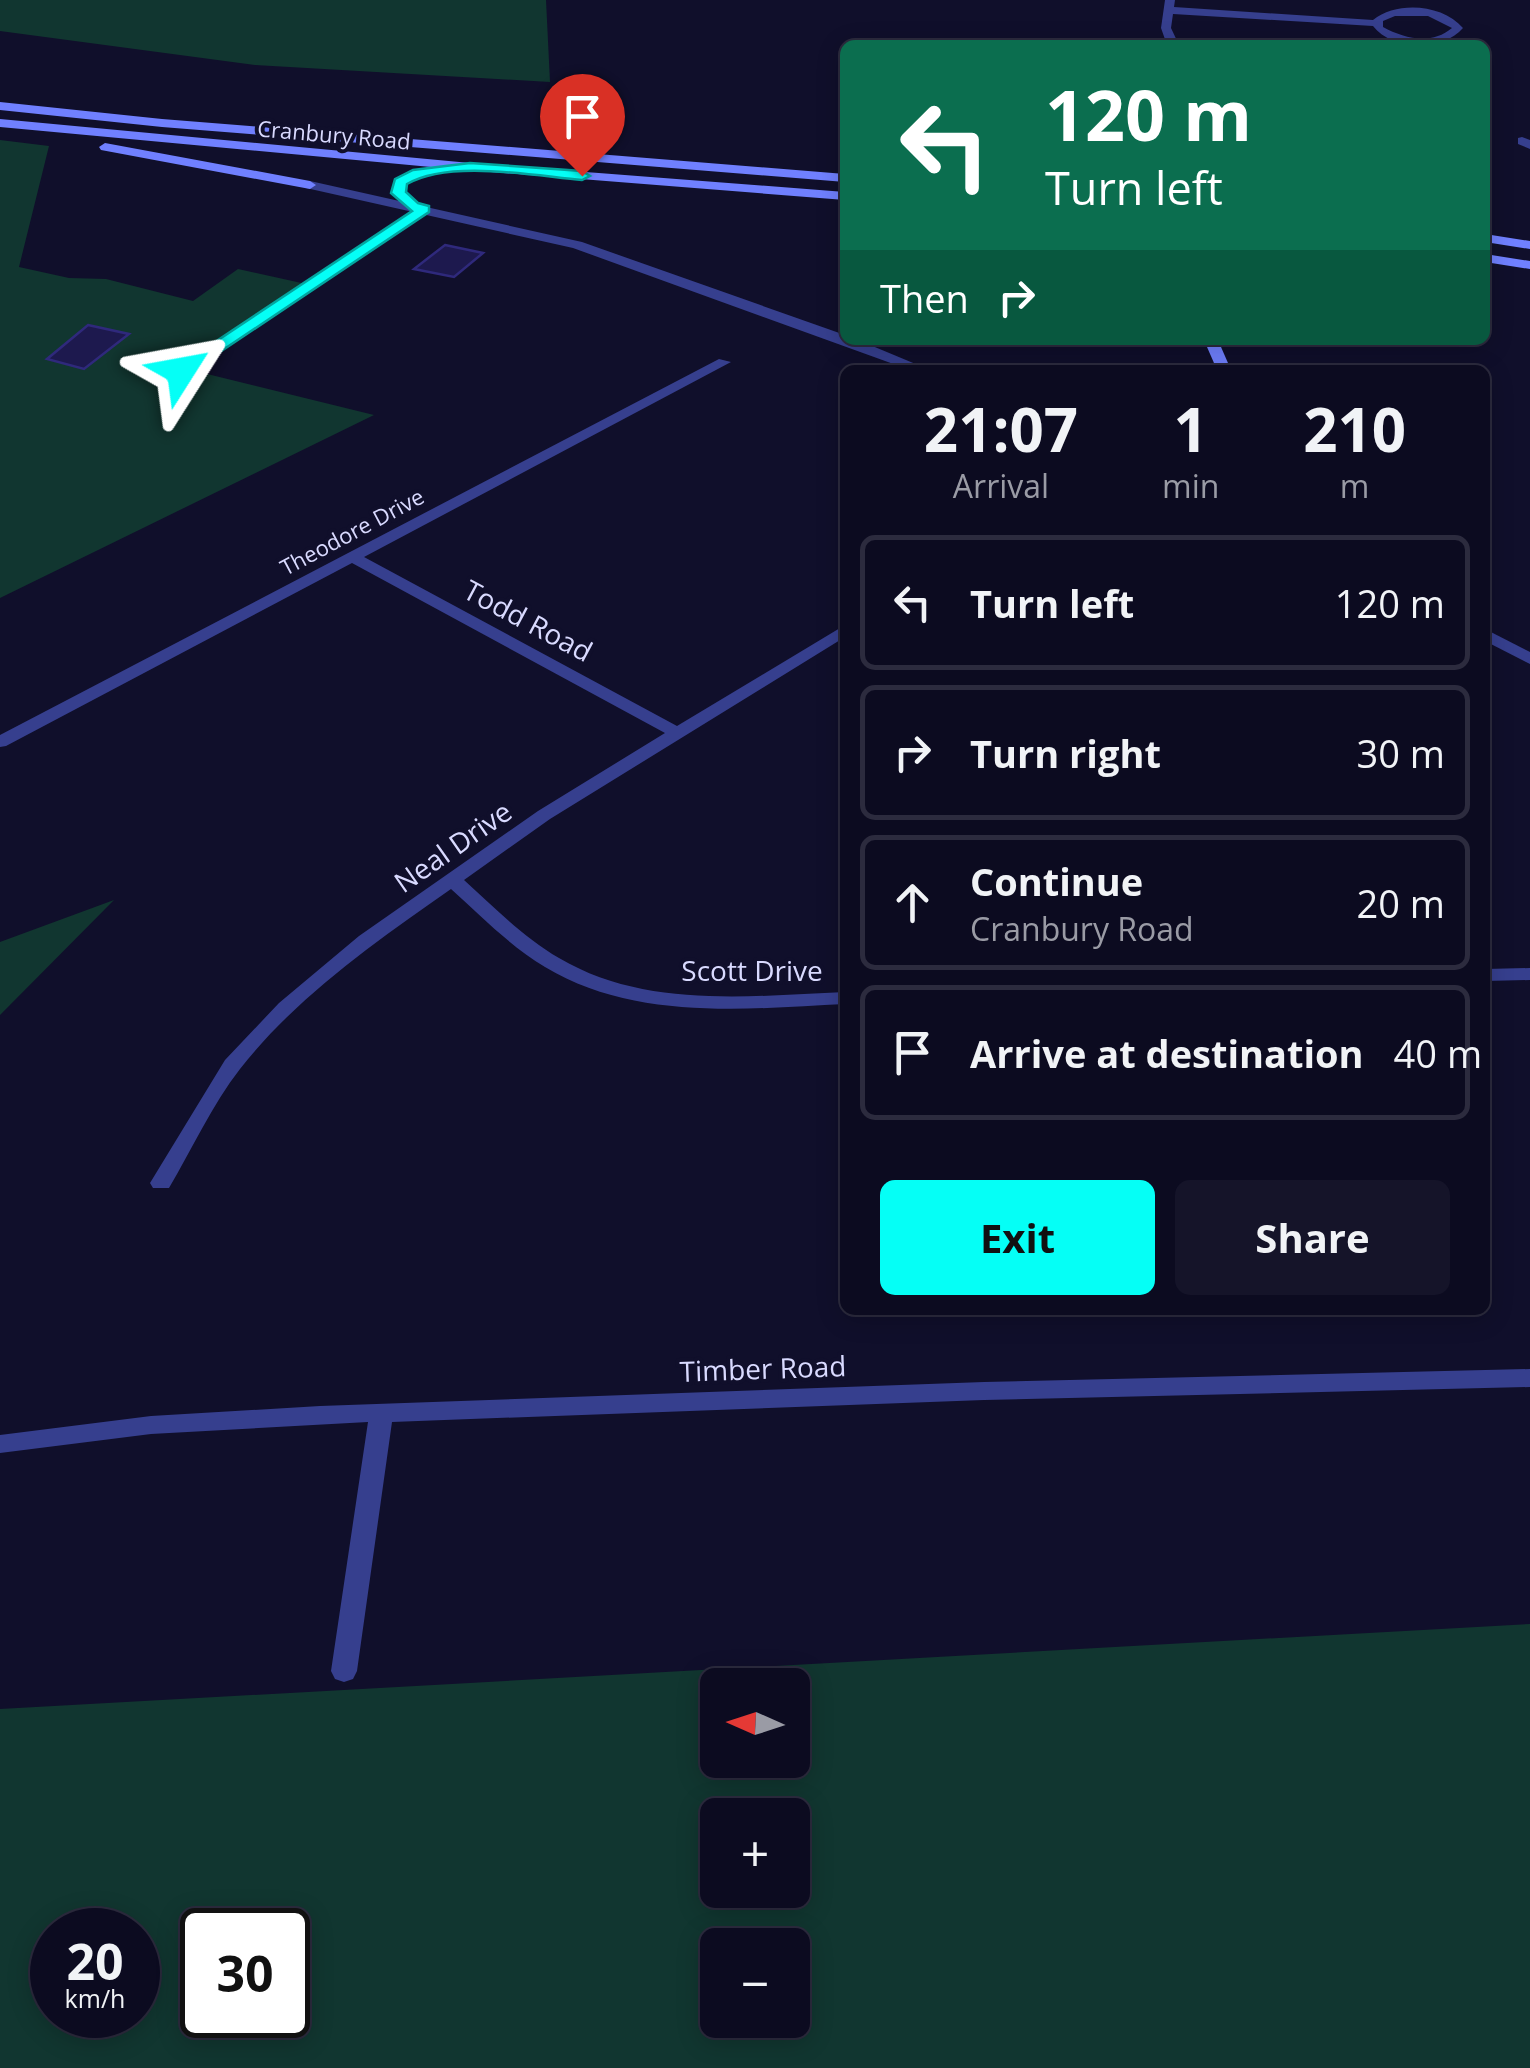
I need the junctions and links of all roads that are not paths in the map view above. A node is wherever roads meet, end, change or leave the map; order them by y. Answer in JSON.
{"nodes":[{"id":1,"x":1168,"y":5,"type":"edge"},
{"id":2,"x":1376,"y":23,"type":"junction"},
{"id":3,"x":1171,"y":40,"type":"edge"},
{"id":4,"x":1413,"y":40,"type":"edge"},
{"id":5,"x":1442,"y":40,"type":"edge"},
{"id":6,"x":0,"y":106,"type":"edge"},
{"id":7,"x":162,"y":123,"type":"junction"},
{"id":8,"x":0,"y":126,"type":"edge"},
{"id":9,"x":250,"y":147,"type":"junction"},
{"id":10,"x":470,"y":167,"type":"junction"},
{"id":11,"x":840,"y":178,"type":"edge"},
{"id":12,"x":310,"y":184,"type":"junction"},
{"id":13,"x":840,"y":196,"type":"edge"},
{"id":14,"x":418,"y":208,"type":"junction"},
{"id":15,"x":1490,"y":239,"type":"edge"},
{"id":16,"x":1530,"y":245,"type":"edge"},
{"id":17,"x":1490,"y":259,"type":"edge"},
{"id":18,"x":1530,"y":266,"type":"edge"},
{"id":19,"x":840,"y":338,"type":"edge"},
{"id":20,"x":858,"y":345,"type":"edge"},
{"id":21,"x":724,"y":362,"type":"dead end"},
{"id":22,"x":910,"y":365,"type":"edge"},
{"id":23,"x":181,"y":371,"type":"dead end"},
{"id":24,"x":352,"y":558,"type":"junction"},
{"id":25,"x":840,"y":633,"type":"edge"},
{"id":26,"x":1490,"y":637,"type":"edge"},
{"id":27,"x":1530,"y":659,"type":"edge"},
{"id":28,"x":678,"y":732,"type":"junction"},
{"id":29,"x":0,"y":742,"type":"edge"},
{"id":30,"x":454,"y":882,"type":"junction"},
{"id":31,"x":1530,"y":974,"type":"edge"},
{"id":32,"x":1490,"y":975,"type":"edge"},
{"id":33,"x":840,"y":998,"type":"edge"},
{"id":34,"x":161,"y":1183,"type":"dead end"},
{"id":35,"x":1530,"y":1378,"type":"edge"},
{"id":36,"x":381,"y":1413,"type":"junction"},
{"id":37,"x":0,"y":1444,"type":"edge"},
{"id":38,"x":344,"y":1671,"type":"dead end"}],
"edges":[{"from":1,"to":2,"type":"street"},
{"from":1,"to":3,"type":"street"},
{"from":2,"to":4,"type":"street"},
{"from":2,"to":5,"type":"street"},
{"from":6,"to":7,"type":"main road","name":"Cranbury Road"},
{"from":7,"to":9,"type":"main road"},
{"from":7,"to":11,"type":"main road","name":"Cranbury Road"},
{"from":8,"to":9,"type":"main road","name":"Cranbury Road"},
{"from":8,"to":12,"type":"main road"},
{"from":9,"to":10,"type":"main road","name":"Cranbury Road"},
{"from":9,"to":12,"type":"main road"},
{"from":10,"to":13,"type":"main road","name":"Cranbury Road"},
{"from":10,"to":14,"type":"main road"},
{"from":12,"to":14,"type":"street"},
{"from":14,"to":19,"type":"street"},
{"from":14,"to":23,"type":"street"},
{"from":15,"to":16,"type":"main road"},
{"from":17,"to":18,"type":"main road"},
{"from":20,"to":22,"type":"street"},
{"from":21,"to":24,"type":"street","name":"Theodore Drive"},
{"from":24,"to":28,"type":"street","name":"Todd Road"},
{"from":24,"to":29,"type":"street","name":"Theodore Drive"},
{"from":25,"to":28,"type":"street","name":"Neal Drive"},
{"from":26,"to":27,"type":"street"},
{"from":28,"to":30,"type":"street","name":"Neal Drive"},
{"from":30,"to":33,"type":"street","name":"Scott Drive"},
{"from":30,"to":34,"type":"street","name":"Neal Drive"},
{"from":31,"to":32,"type":"street"},
{"from":35,"to":36,"type":"street","name":"Timber Road"},
{"from":36,"to":37,"type":"street","name":"Timber Road"},
{"from":36,"to":38,"type":"street"}]}
